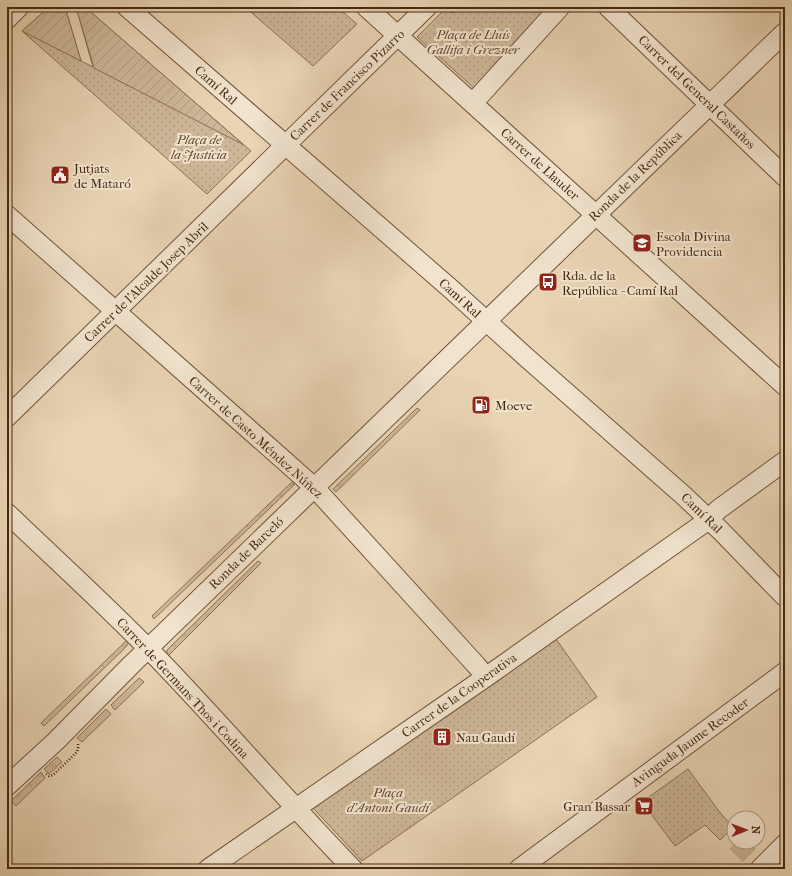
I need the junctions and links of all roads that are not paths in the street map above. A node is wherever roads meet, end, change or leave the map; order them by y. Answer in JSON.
{"nodes":[{"id":1,"x":19,"y":7,"type":"edge"},
{"id":2,"x":127,"y":7,"type":"edge"},
{"id":3,"x":366,"y":7,"type":"edge"},
{"id":4,"x":427,"y":7,"type":"edge"},
{"id":5,"x":560,"y":7,"type":"edge"},
{"id":6,"x":608,"y":7,"type":"edge"},
{"id":7,"x":7,"y":18,"type":"edge"},
{"id":8,"x":785,"y":32,"type":"edge"},
{"id":9,"x":397,"y":36,"type":"junction"},
{"id":10,"x":473,"y":103,"type":"junction"},
{"id":11,"x":710,"y":104,"type":"junction"},
{"id":12,"x":285,"y":146,"type":"junction"},
{"id":13,"x":785,"y":176,"type":"edge"},
{"id":14,"x":596,"y":214,"type":"junction"},
{"id":15,"x":7,"y":215,"type":"edge"},
{"id":16,"x":116,"y":312,"type":"junction"},
{"id":17,"x":486,"y":320,"type":"junction"},
{"id":18,"x":785,"y":386,"type":"edge"},
{"id":19,"x":7,"y":417,"type":"edge"},
{"id":20,"x":785,"y":461,"type":"edge"},
{"id":21,"x":314,"y":487,"type":"junction"},
{"id":22,"x":7,"y":513,"type":"edge"},
{"id":23,"x":709,"y":520,"type":"junction"},
{"id":24,"x":785,"y":598,"type":"edge"},
{"id":25,"x":148,"y":648,"type":"junction"},
{"id":26,"x":785,"y":672,"type":"edge"},
{"id":27,"x":486,"y":677,"type":"junction"},
{"id":28,"x":7,"y":786,"type":"edge"},
{"id":29,"x":295,"y":808,"type":"junction"},
{"id":30,"x":785,"y":844,"type":"edge"},
{"id":31,"x":758,"y":864,"type":"edge"},
{"id":32,"x":208,"y":869,"type":"edge"},
{"id":33,"x":353,"y":869,"type":"edge"},
{"id":34,"x":519,"y":869,"type":"edge"}],
"edges":[{"from":1,"to":7,"type":"street"},
{"from":2,"to":12,"type":"street","name":"Camí Ral"},
{"from":3,"to":9,"type":"street","name":"Carrer de Llauder"},
{"from":4,"to":9,"type":"street","name":"Carrer de Francisco Pizarro"},
{"from":5,"to":10,"type":"street"},
{"from":6,"to":11,"type":"street","name":"Carrer del General Castaños"},
{"from":8,"to":11,"type":"street","name":"Ronda de la República"},
{"from":9,"to":10,"type":"street","name":"Carrer de Llauder"},
{"from":9,"to":12,"type":"street","name":"Carrer de Francisco Pizarro"},
{"from":10,"to":14,"type":"street","name":"Carrer de Llauder"},
{"from":11,"to":13,"type":"street","name":"Carrer del General Castaños"},
{"from":11,"to":14,"type":"street","name":"Ronda de la República"},
{"from":12,"to":16,"type":"street","name":"Carrer de l'Alcalde Josep Abril"},
{"from":12,"to":17,"type":"street","name":"Camí Ral"},
{"from":14,"to":17,"type":"street","name":"Ronda de la República"},
{"from":14,"to":18,"type":"street","name":"Carrer de Llauder"},
{"from":15,"to":16,"type":"street","name":"Carrer de Casto Méndez Núñez"},
{"from":16,"to":19,"type":"street","name":"Carrer de l'Alcalde Josep Abril"},
{"from":16,"to":21,"type":"street","name":"Carrer de Casto Méndez Núñez"},
{"from":17,"to":21,"type":"street","name":"Ronda de Barceló"},
{"from":17,"to":23,"type":"street","name":"Camí Ral"},
{"from":20,"to":23,"type":"street","name":"Carrer de la Cooperativa"},
{"from":21,"to":25,"type":"street","name":"Ronda de Barceló"},
{"from":21,"to":27,"type":"street","name":"Carrer de Casto Méndez Núñez"},
{"from":22,"to":25,"type":"street","name":"Carrer de Germans Thos i Codina"},
{"from":23,"to":24,"type":"street","name":"Camí Ral"},
{"from":23,"to":27,"type":"street","name":"Carrer de la Cooperativa"},
{"from":25,"to":28,"type":"street","name":"Ronda de Barceló"},
{"from":25,"to":29,"type":"street","name":"Carrer de Germans Thos i Codina"},
{"from":26,"to":34,"type":"street","name":"Avinguda Jaume Recoder"},
{"from":27,"to":29,"type":"street","name":"Carrer de la Cooperativa"},
{"from":29,"to":32,"type":"street","name":"Carrer de la Cooperativa"},
{"from":29,"to":33,"type":"street","name":"Carrer de Germans Thos i Codina"},
{"from":30,"to":31,"type":"street"}]}
